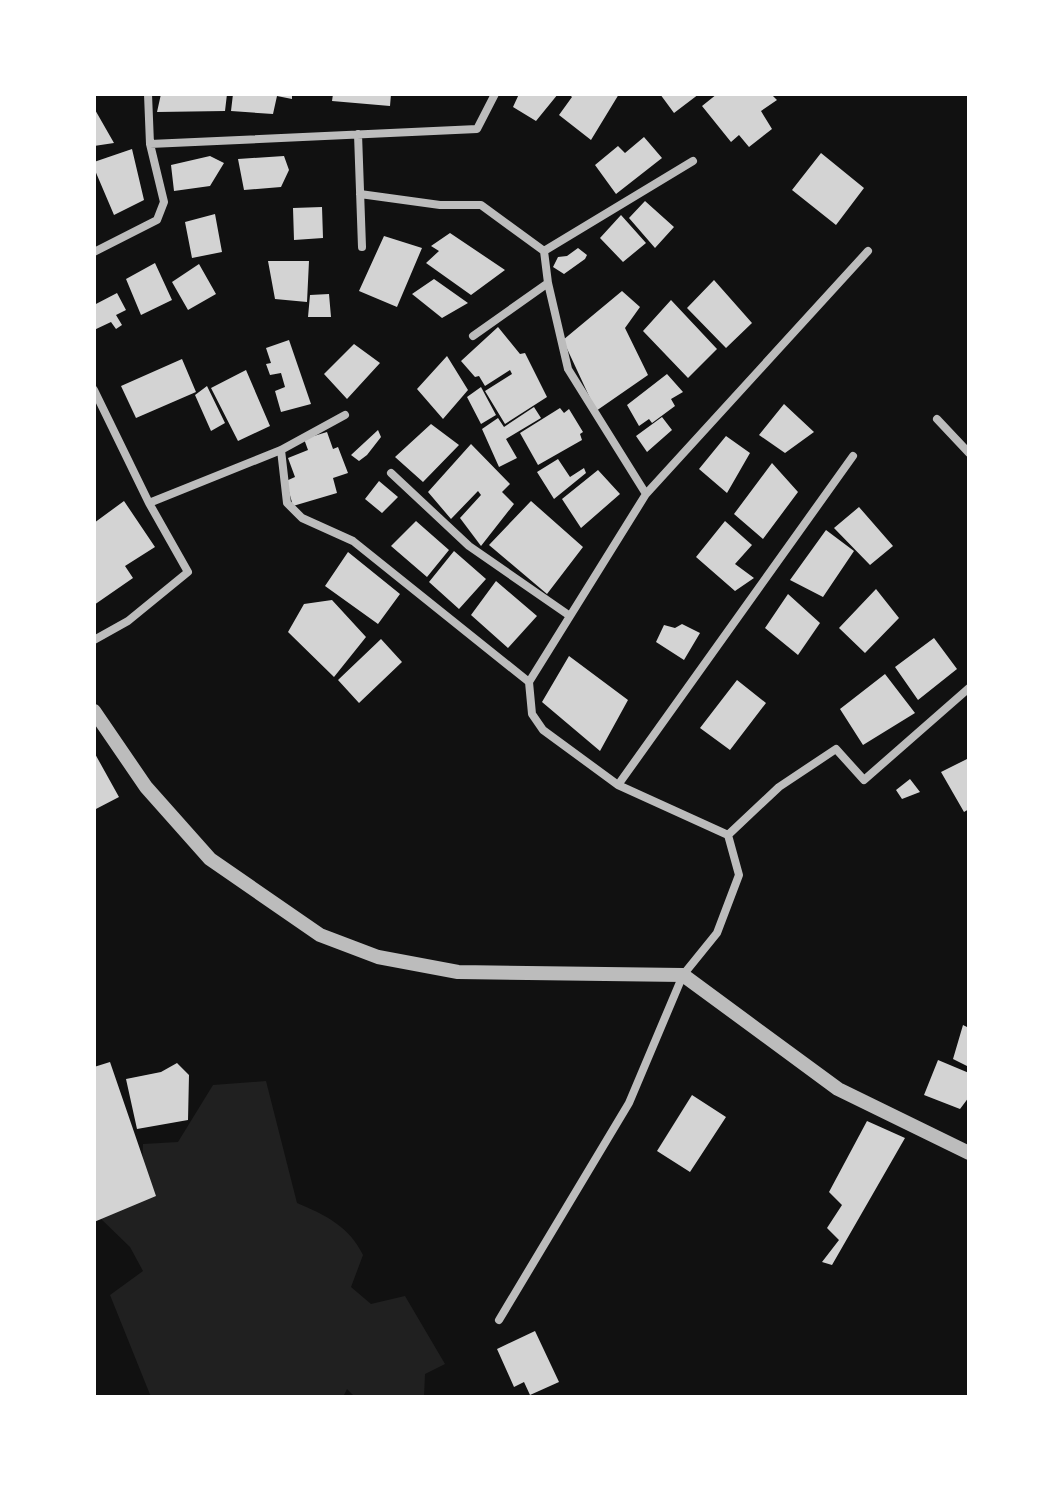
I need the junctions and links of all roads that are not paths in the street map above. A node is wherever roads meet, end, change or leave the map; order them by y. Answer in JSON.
{"nodes":[{"id":1,"x":148,"y":94,"type":"edge"},
{"id":2,"x":495,"y":94,"type":"edge"},
{"id":3,"x":358,"y":134,"type":"junction"},
{"id":4,"x":150,"y":144,"type":"junction"},
{"id":5,"x":693,"y":161,"type":"dead end"},
{"id":6,"x":360,"y":194,"type":"junction"},
{"id":7,"x":362,"y":247,"type":"dead end"},
{"id":8,"x":544,"y":251,"type":"junction"},
{"id":9,"x":868,"y":251,"type":"dead end"},
{"id":10,"x":94,"y":252,"type":"edge"},
{"id":11,"x":548,"y":283,"type":"junction"},
{"id":12,"x":473,"y":336,"type":"dead end"},
{"id":13,"x":94,"y":390,"type":"edge"},
{"id":14,"x":345,"y":415,"type":"dead end"},
{"id":15,"x":937,"y":419,"type":"dead end"},
{"id":16,"x":281,"y":450,"type":"junction"},
{"id":17,"x":969,"y":453,"type":"edge"},
{"id":18,"x":853,"y":456,"type":"dead end"},
{"id":19,"x":391,"y":473,"type":"dead end"},
{"id":20,"x":646,"y":494,"type":"junction"},
{"id":21,"x":149,"y":503,"type":"junction"},
{"id":22,"x":570,"y":616,"type":"junction"},
{"id":23,"x":94,"y":640,"type":"edge"},
{"id":24,"x":529,"y":682,"type":"junction"},
{"id":25,"x":969,"y":688,"type":"edge"},
{"id":26,"x":94,"y":711,"type":"edge"},
{"id":27,"x":618,"y":785,"type":"junction"},
{"id":28,"x":728,"y":835,"type":"junction"},
{"id":29,"x":683,"y":975,"type":"junction"},
{"id":30,"x":969,"y":1153,"type":"edge"},
{"id":31,"x":499,"y":1320,"type":"dead end"}],
"edges":[{"from":1,"to":4,"type":"street"},
{"from":2,"to":3,"type":"street"},
{"from":3,"to":4,"type":"street"},
{"from":3,"to":6,"type":"street"},
{"from":4,"to":10,"type":"street"},
{"from":5,"to":8,"type":"street"},
{"from":6,"to":7,"type":"street"},
{"from":6,"to":8,"type":"street"},
{"from":8,"to":11,"type":"street"},
{"from":9,"to":20,"type":"street"},
{"from":11,"to":12,"type":"street"},
{"from":11,"to":20,"type":"street"},
{"from":13,"to":21,"type":"street"},
{"from":14,"to":16,"type":"street"},
{"from":15,"to":17,"type":"street"},
{"from":16,"to":21,"type":"street"},
{"from":16,"to":24,"type":"street"},
{"from":18,"to":27,"type":"street"},
{"from":19,"to":22,"type":"street"},
{"from":20,"to":22,"type":"street"},
{"from":21,"to":23,"type":"street"},
{"from":22,"to":24,"type":"street"},
{"from":24,"to":27,"type":"street"},
{"from":25,"to":28,"type":"street"},
{"from":26,"to":29,"type":"street"},
{"from":27,"to":28,"type":"street"},
{"from":28,"to":29,"type":"street"},
{"from":29,"to":30,"type":"street"},
{"from":29,"to":31,"type":"street"}]}
